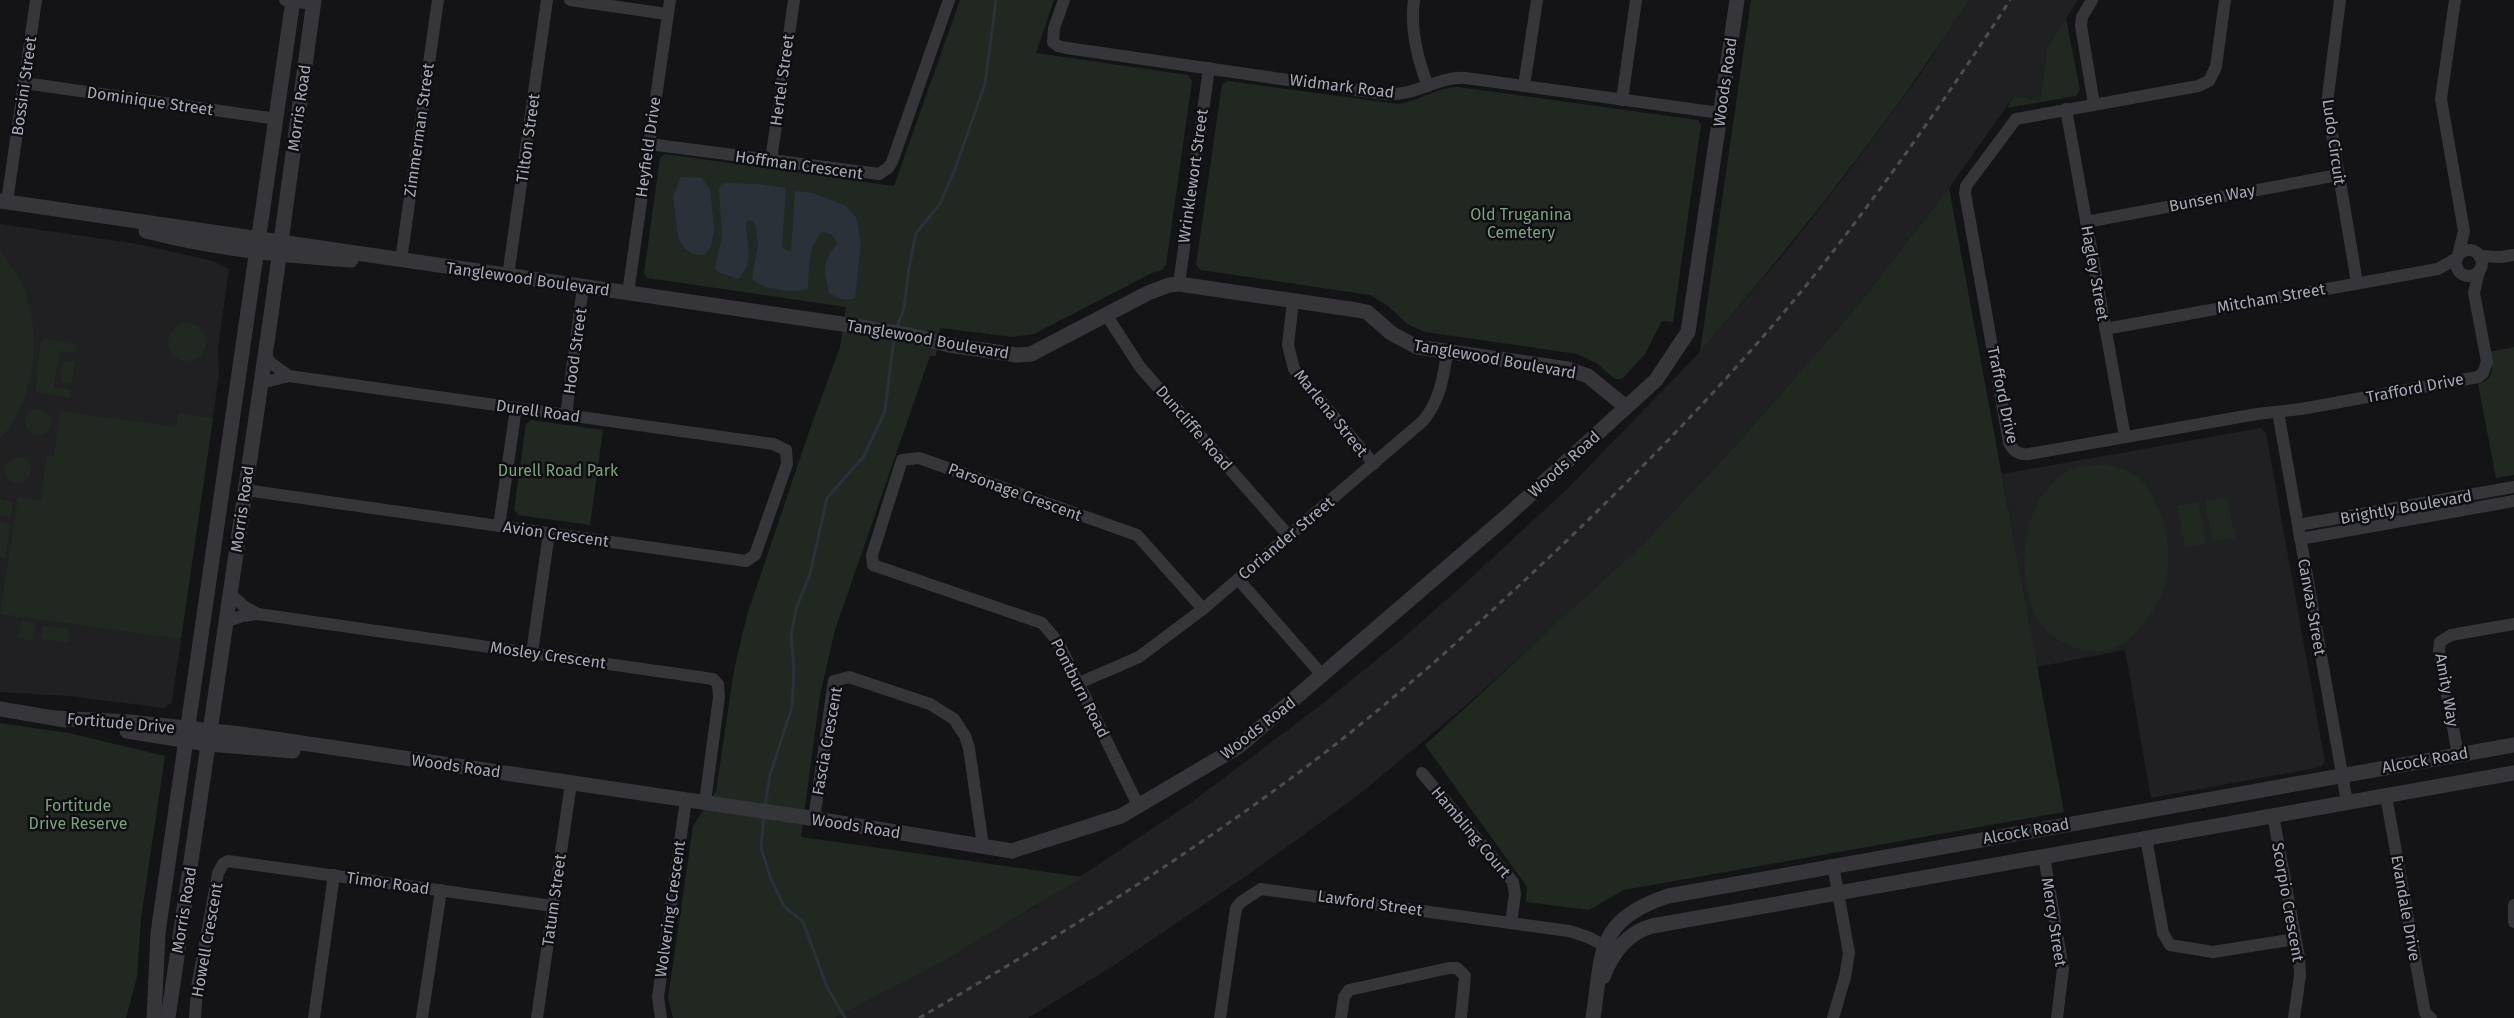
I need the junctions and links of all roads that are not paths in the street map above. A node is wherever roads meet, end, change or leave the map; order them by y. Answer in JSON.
{"nodes":[{"id":1,"x":36,"y":0,"type":"edge"},
{"id":2,"x":291,"y":0,"type":"edge"},
{"id":3,"x":438,"y":0,"type":"edge"},
{"id":4,"x":547,"y":0,"type":"edge"},
{"id":5,"x":570,"y":0,"type":"edge"},
{"id":6,"x":670,"y":0,"type":"edge"},
{"id":7,"x":794,"y":0,"type":"edge"},
{"id":8,"x":949,"y":0,"type":"edge"},
{"id":9,"x":1064,"y":0,"type":"edge"},
{"id":10,"x":1414,"y":0,"type":"edge"},
{"id":11,"x":1536,"y":0,"type":"edge"},
{"id":12,"x":1636,"y":0,"type":"edge"},
{"id":13,"x":1737,"y":0,"type":"edge"},
{"id":14,"x":2092,"y":0,"type":"edge"},
{"id":15,"x":2225,"y":0,"type":"edge"},
{"id":16,"x":2340,"y":0,"type":"edge"},
{"id":17,"x":2455,"y":0,"type":"edge"},
{"id":18,"x":314,"y":2,"type":"edge"},
{"id":19,"x":667,"y":14,"type":"junction"},
{"id":20,"x":1209,"y":68,"type":"junction"},
{"id":21,"x":24,"y":83,"type":"junction"},
{"id":22,"x":1428,"y":86,"type":"junction"},
{"id":23,"x":1524,"y":86,"type":"junction"},
{"id":24,"x":1622,"y":100,"type":"junction"},
{"id":25,"x":2094,"y":104,"type":"junction"},
{"id":26,"x":2066,"y":109,"type":"junction"},
{"id":27,"x":1720,"y":114,"type":"junction"},
{"id":28,"x":276,"y":119,"type":"junction"},
{"id":29,"x":649,"y":144,"type":"junction"},
{"id":30,"x":771,"y":160,"type":"junction"},
{"id":31,"x":2338,"y":175,"type":"junction"},
{"id":32,"x":4,"y":201,"type":"edge"},
{"id":33,"x":2086,"y":222,"type":"junction"},
{"id":34,"x":2464,"y":231,"type":"junction"},
{"id":35,"x":259,"y":246,"type":"junction"},
{"id":36,"x":280,"y":248,"type":"junction"},
{"id":37,"x":2514,"y":255,"type":"edge"},
{"id":38,"x":2458,"y":257,"type":"junction"},
{"id":39,"x":401,"y":260,"type":"junction"},
{"id":40,"x":2479,"y":262,"type":"junction"},
{"id":41,"x":2438,"y":269,"type":"junction"},
{"id":42,"x":2462,"y":274,"type":"junction"},
{"id":43,"x":508,"y":276,"type":"junction"},
{"id":44,"x":2357,"y":283,"type":"junction"},
{"id":45,"x":1178,"y":284,"type":"junction"},
{"id":46,"x":583,"y":287,"type":"junction"},
{"id":47,"x":2474,"y":292,"type":"junction"},
{"id":48,"x":628,"y":293,"type":"junction"},
{"id":49,"x":1294,"y":301,"type":"junction"},
{"id":50,"x":1107,"y":316,"type":"junction"},
{"id":51,"x":2105,"y":329,"type":"junction"},
{"id":52,"x":1447,"y":353,"type":"junction"},
{"id":53,"x":265,"y":354,"type":"junction"},
{"id":54,"x":289,"y":376,"type":"junction"},
{"id":55,"x":261,"y":383,"type":"junction"},
{"id":56,"x":1626,"y":407,"type":"junction"},
{"id":57,"x":516,"y":408,"type":"junction"},
{"id":58,"x":2278,"y":412,"type":"junction"},
{"id":59,"x":566,"y":415,"type":"junction"},
{"id":60,"x":2125,"y":437,"type":"junction"},
{"id":61,"x":786,"y":450,"type":"joint"},
{"id":62,"x":1374,"y":464,"type":"junction"},
{"id":63,"x":222,"y":487,"type":"junction"},
{"id":64,"x":2514,"y":488,"type":"edge"},
{"id":65,"x":245,"y":490,"type":"junction"},
{"id":66,"x":2458,"y":497,"type":"junction"},
{"id":67,"x":2514,"y":501,"type":"edge"},
{"id":68,"x":2461,"y":510,"type":"junction"},
{"id":69,"x":499,"y":526,"type":"junction"},
{"id":70,"x":2298,"y":526,"type":"junction"},
{"id":71,"x":549,"y":533,"type":"junction"},
{"id":72,"x":1288,"y":535,"type":"junction"},
{"id":73,"x":2300,"y":539,"type":"junction"},
{"id":74,"x":873,"y":565,"type":"joint"},
{"id":75,"x":1238,"y":578,"type":"junction"},
{"id":76,"x":229,"y":593,"type":"junction"},
{"id":77,"x":1203,"y":609,"type":"junction"},
{"id":78,"x":258,"y":614,"type":"junction"},
{"id":79,"x":225,"y":622,"type":"junction"},
{"id":80,"x":2514,"y":624,"type":"edge"},
{"id":81,"x":532,"y":653,"type":"junction"},
{"id":82,"x":1323,"y":676,"type":"junction"},
{"id":83,"x":1079,"y":683,"type":"junction"},
{"id":84,"x":0,"y":709,"type":"edge"},
{"id":85,"x":186,"y":735,"type":"junction"},
{"id":86,"x":209,"y":737,"type":"junction"},
{"id":87,"x":2514,"y":745,"type":"edge"},
{"id":88,"x":2458,"y":755,"type":"junction"},
{"id":89,"x":1422,"y":773,"type":"dead end"},
{"id":90,"x":2514,"y":773,"type":"edge"},
{"id":91,"x":2343,"y":775,"type":"junction"},
{"id":92,"x":570,"y":783,"type":"junction"},
{"id":93,"x":2386,"y":796,"type":"junction"},
{"id":94,"x":686,"y":800,"type":"junction"},
{"id":95,"x":705,"y":802,"type":"junction"},
{"id":96,"x":2347,"y":802,"type":"junction"},
{"id":97,"x":1139,"y":807,"type":"junction"},
{"id":98,"x":2273,"y":815,"type":"junction"},
{"id":99,"x":812,"y":819,"type":"junction"},
{"id":100,"x":2146,"y":838,"type":"junction"},
{"id":101,"x":983,"y":846,"type":"junction"},
{"id":102,"x":2044,"y":856,"type":"junction"},
{"id":103,"x":223,"y":864,"type":"joint"},
{"id":104,"x":1833,"y":866,"type":"junction"},
{"id":105,"x":334,"y":875,"type":"junction"},
{"id":106,"x":441,"y":890,"type":"junction"},
{"id":107,"x":1838,"y":893,"type":"junction"},
{"id":108,"x":2514,"y":905,"type":"edge"},
{"id":109,"x":553,"y":906,"type":"junction"},
{"id":110,"x":2514,"y":922,"type":"edge"},
{"id":111,"x":1511,"y":923,"type":"junction"},
{"id":112,"x":2296,"y":938,"type":"junction"},
{"id":113,"x":1610,"y":949,"type":"junction"},
{"id":114,"x":156,"y":959,"type":"junction"},
{"id":115,"x":176,"y":960,"type":"junction"},
{"id":116,"x":1835,"y":1016,"type":"edge"},
{"id":117,"x":154,"y":1018,"type":"edge"},
{"id":118,"x":168,"y":1018,"type":"edge"},
{"id":119,"x":196,"y":1018,"type":"edge"},
{"id":120,"x":314,"y":1018,"type":"edge"},
{"id":121,"x":422,"y":1018,"type":"edge"},
{"id":122,"x":537,"y":1018,"type":"edge"},
{"id":123,"x":661,"y":1018,"type":"edge"},
{"id":124,"x":1220,"y":1018,"type":"edge"},
{"id":125,"x":1341,"y":1018,"type":"edge"},
{"id":126,"x":1462,"y":1018,"type":"edge"},
{"id":127,"x":1594,"y":1018,"type":"edge"},
{"id":128,"x":2056,"y":1018,"type":"edge"},
{"id":129,"x":2294,"y":1018,"type":"edge"},
{"id":130,"x":2430,"y":1018,"type":"edge"}],
"edges":[{"from":1,"to":21,"type":"street","name":"Bossini Street"},
{"from":2,"to":18,"type":"street"},
{"from":2,"to":28,"type":"street","name":"Morris Road"},
{"from":3,"to":39,"type":"street","name":"Zimmerman Street"},
{"from":4,"to":43,"type":"street","name":"Tilton Street"},
{"from":5,"to":19,"type":"street"},
{"from":6,"to":19,"type":"street","name":"Heyfield Drive"},
{"from":7,"to":30,"type":"street","name":"Hertel Street"},
{"from":8,"to":30,"type":"street","name":"Hoffman Crescent"},
{"from":9,"to":20,"type":"street","name":"Widmark Road"},
{"from":10,"to":22,"type":"street"},
{"from":11,"to":23,"type":"street"},
{"from":12,"to":24,"type":"street"},
{"from":13,"to":27,"type":"street","name":"Woods Road"},
{"from":14,"to":25,"type":"street"},
{"from":15,"to":25,"type":"street","name":"Trafford Drive"},
{"from":16,"to":31,"type":"street","name":"Ludo Circuit"},
{"from":17,"to":34,"type":"street"},
{"from":18,"to":36,"type":"street","name":"Morris Road"},
{"from":19,"to":29,"type":"street","name":"Heyfield Drive"},
{"from":20,"to":22,"type":"street","name":"Widmark Road"},
{"from":20,"to":45,"type":"street","name":"Wrinklewort Street"},
{"from":21,"to":28,"type":"street","name":"Dominique Street"},
{"from":21,"to":32,"type":"street","name":"Bossini Street"},
{"from":22,"to":23,"type":"street","name":"Widmark Road"},
{"from":23,"to":24,"type":"street","name":"Widmark Road"},
{"from":24,"to":27,"type":"street","name":"Widmark Road"},
{"from":25,"to":26,"type":"street","name":"Trafford Drive"},
{"from":26,"to":33,"type":"street","name":"Hagley Street"},
{"from":26,"to":60,"type":"street","name":"Trafford Drive"},
{"from":27,"to":56,"type":"street","name":"Woods Road"},
{"from":28,"to":35,"type":"street","name":"Morris Road"},
{"from":29,"to":30,"type":"street","name":"Hoffman Crescent"},
{"from":29,"to":48,"type":"street","name":"Heyfield Drive"},
{"from":31,"to":33,"type":"street","name":"Bunsen Way"},
{"from":31,"to":44,"type":"street","name":"Ludo Circuit"},
{"from":32,"to":35,"type":"street","name":"Tanglewood Boulevard"},
{"from":33,"to":51,"type":"street","name":"Hagley Street"},
{"from":34,"to":38,"type":"street"},
{"from":34,"to":40,"type":"street"},
{"from":35,"to":36,"type":"street","name":"Tanglewood Boulevard"},
{"from":35,"to":63,"type":"street","name":"Morris Road"},
{"from":36,"to":39,"type":"street","name":"Tanglewood Boulevard"},
{"from":36,"to":53,"type":"street","name":"Morris Road"},
{"from":37,"to":40,"type":"street"},
{"from":38,"to":40,"type":"street"},
{"from":38,"to":41,"type":"street","name":"Mitcham Street"},
{"from":38,"to":42,"type":"street"},
{"from":39,"to":43,"type":"street","name":"Tanglewood Boulevard"},
{"from":40,"to":42,"type":"street"},
{"from":40,"to":47,"type":"street"},
{"from":41,"to":42,"type":"street","name":"Mitcham Street"},
{"from":41,"to":44,"type":"street","name":"Mitcham Street"},
{"from":42,"to":47,"type":"street"},
{"from":43,"to":46,"type":"street","name":"Tanglewood Boulevard"},
{"from":44,"to":51,"type":"street","name":"Mitcham Street"},
{"from":45,"to":49,"type":"street","name":"Tanglewood Boulevard"},
{"from":45,"to":50,"type":"street","name":"Tanglewood Boulevard"},
{"from":46,"to":48,"type":"street","name":"Tanglewood Boulevard"},
{"from":46,"to":59,"type":"street","name":"Hood Street"},
{"from":47,"to":58,"type":"street","name":"Trafford Drive"},
{"from":48,"to":50,"type":"street","name":"Tanglewood Boulevard"},
{"from":49,"to":52,"type":"street","name":"Tanglewood Boulevard"},
{"from":49,"to":62,"type":"street","name":"Marlena Street"},
{"from":50,"to":72,"type":"street","name":"Duncliffe Road"},
{"from":51,"to":60,"type":"street","name":"Hagley Street"},
{"from":52,"to":56,"type":"street","name":"Tanglewood Boulevard"},
{"from":52,"to":62,"type":"street","name":"Coriander Street"},
{"from":53,"to":54,"type":"street"},
{"from":53,"to":55,"type":"street","name":"Morris Road"},
{"from":54,"to":55,"type":"street","name":"Durell Road"},
{"from":54,"to":57,"type":"street","name":"Durell Road"},
{"from":55,"to":65,"type":"street","name":"Morris Road"},
{"from":56,"to":82,"type":"street","name":"Woods Road"},
{"from":57,"to":59,"type":"street","name":"Durell Road"},
{"from":57,"to":69,"type":"street"},
{"from":58,"to":60,"type":"street","name":"Trafford Drive"},
{"from":58,"to":70,"type":"street","name":"Canvas Street"},
{"from":59,"to":61,"type":"street","name":"Durell Road"},
{"from":61,"to":71,"type":"street","name":"Avion Crescent"},
{"from":62,"to":72,"type":"street","name":"Coriander Street"},
{"from":63,"to":65,"type":"street"},
{"from":63,"to":85,"type":"street","name":"Morris Road"},
{"from":64,"to":66,"type":"street","name":"Brightly Boulevard"},
{"from":65,"to":69,"type":"street","name":"Avion Crescent"},
{"from":65,"to":76,"type":"street","name":"Morris Road"},
{"from":66,"to":68,"type":"street"},
{"from":66,"to":70,"type":"street","name":"Brightly Boulevard"},
{"from":67,"to":68,"type":"street","name":"Brightly Boulevard"},
{"from":68,"to":73,"type":"street","name":"Brightly Boulevard"},
{"from":69,"to":71,"type":"street","name":"Avion Crescent"},
{"from":70,"to":73,"type":"street","name":"Canvas Street"},
{"from":71,"to":81,"type":"street"},
{"from":72,"to":75,"type":"street","name":"Coriander Street"},
{"from":73,"to":91,"type":"street","name":"Canvas Street"},
{"from":74,"to":77,"type":"street","name":"Parsonage Crescent"},
{"from":74,"to":83,"type":"street","name":"Pontburn Road"},
{"from":75,"to":77,"type":"street","name":"Coriander Street"},
{"from":75,"to":82,"type":"street"},
{"from":76,"to":78,"type":"street","name":"Mosley Crescent"},
{"from":76,"to":79,"type":"street","name":"Morris Road"},
{"from":77,"to":83,"type":"street","name":"Coriander Street"},
{"from":78,"to":79,"type":"street","name":"Mosley Crescent"},
{"from":78,"to":81,"type":"street","name":"Mosley Crescent"},
{"from":79,"to":86,"type":"street","name":"Morris Road"},
{"from":80,"to":88,"type":"street","name":"Amity Way"},
{"from":81,"to":95,"type":"street","name":"Mosley Crescent"},
{"from":82,"to":97,"type":"street","name":"Woods Road"},
{"from":83,"to":97,"type":"street","name":"Pontburn Road"},
{"from":84,"to":85,"type":"street","name":"Fortitude Drive"},
{"from":85,"to":86,"type":"street","name":"Woods Road"},
{"from":85,"to":114,"type":"street","name":"Morris Road"},
{"from":86,"to":92,"type":"street","name":"Woods Road"},
{"from":86,"to":115,"type":"street","name":"Morris Road"},
{"from":87,"to":88,"type":"street","name":"Alcock Road"},
{"from":88,"to":91,"type":"street","name":"Alcock Road"},
{"from":89,"to":111,"type":"street","name":"Hambling Court"},
{"from":90,"to":93,"type":"street","name":"Alcock Road"},
{"from":91,"to":96,"type":"street","name":"Canvas Street"},
{"from":91,"to":104,"type":"street","name":"Alcock Road"},
{"from":92,"to":94,"type":"street","name":"Woods Road"},
{"from":92,"to":109,"type":"street","name":"Tatum Street"},
{"from":93,"to":96,"type":"street","name":"Alcock Road"},
{"from":93,"to":130,"type":"street","name":"Evandale Drive"},
{"from":94,"to":95,"type":"street","name":"Woods Road"},
{"from":94,"to":123,"type":"street","name":"Wolvering Crescent"},
{"from":95,"to":99,"type":"street","name":"Woods Road"},
{"from":96,"to":98,"type":"street","name":"Alcock Road"},
{"from":97,"to":101,"type":"street","name":"Woods Road"},
{"from":98,"to":100,"type":"street","name":"Alcock Road"},
{"from":98,"to":112,"type":"street","name":"Scorpio Crescent"},
{"from":99,"to":101,"type":"street","name":"Woods Road"},
{"from":99,"to":101,"type":"street","name":"Fascia Crescent"},
{"from":100,"to":102,"type":"street","name":"Alcock Road"},
{"from":100,"to":112,"type":"street"},
{"from":102,"to":107,"type":"street","name":"Alcock Road"},
{"from":102,"to":128,"type":"street","name":"Mercy Street"},
{"from":103,"to":105,"type":"street","name":"Timor Road"},
{"from":103,"to":119,"type":"street","name":"Howell Crescent"},
{"from":104,"to":107,"type":"street"},
{"from":104,"to":113,"type":"street","name":"Alcock Road"},
{"from":105,"to":106,"type":"street","name":"Timor Road"},
{"from":105,"to":120,"type":"street"},
{"from":106,"to":109,"type":"street","name":"Timor Road"},
{"from":106,"to":121,"type":"street"},
{"from":107,"to":113,"type":"street","name":"Alcock Road"},
{"from":107,"to":116,"type":"street"},
{"from":108,"to":110,"type":"street"},
{"from":109,"to":122,"type":"street","name":"Tatum Street"},
{"from":111,"to":113,"type":"street","name":"Lawford Street"},
{"from":111,"to":124,"type":"street","name":"Lawford Street"},
{"from":112,"to":129,"type":"street","name":"Scorpio Crescent"},
{"from":113,"to":127,"type":"street","name":"Alcock Road"},
{"from":114,"to":115,"type":"street"},
{"from":114,"to":117,"type":"street","name":"Morris Road"},
{"from":115,"to":118,"type":"street","name":"Morris Road"},
{"from":125,"to":126,"type":"street"}]}
